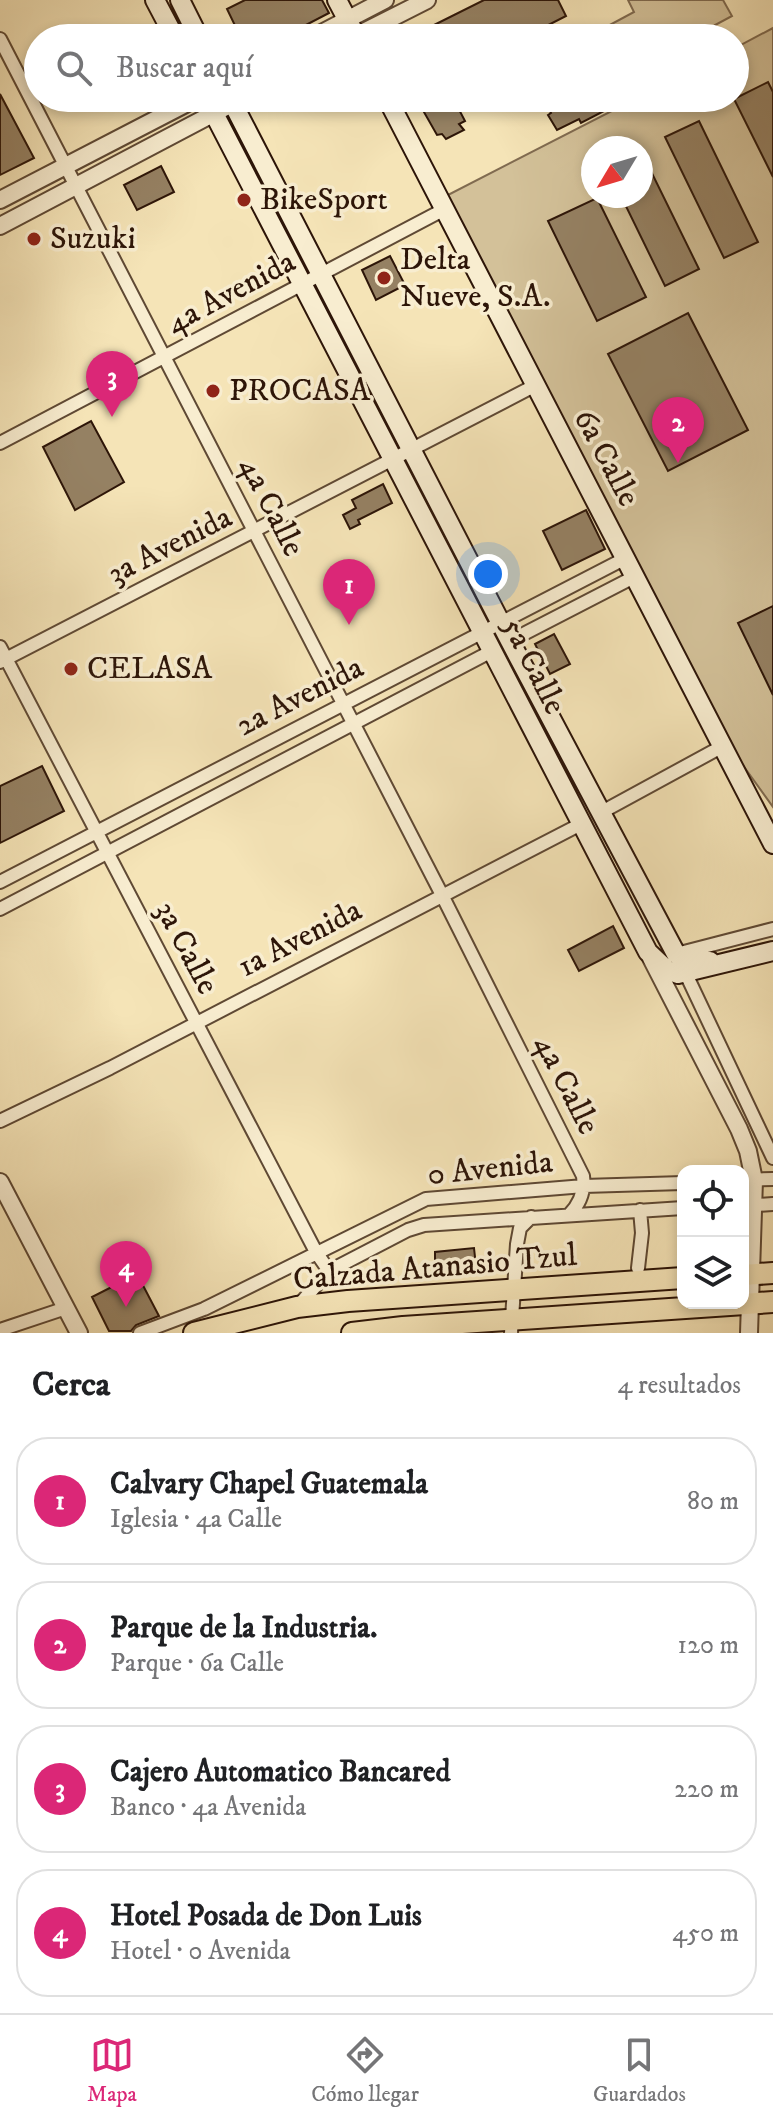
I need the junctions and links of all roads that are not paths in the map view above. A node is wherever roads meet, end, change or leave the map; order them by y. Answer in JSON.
{"nodes":[{"id":1,"x":155,"y":0,"type":"edge"},
{"id":2,"x":180,"y":0,"type":"edge"},
{"id":3,"x":337,"y":0,"type":"edge"},
{"id":4,"x":385,"y":0,"type":"edge"},
{"id":5,"x":427,"y":0,"type":"edge"},
{"id":6,"x":168,"y":24,"type":"edge"},
{"id":7,"x":192,"y":24,"type":"edge"},
{"id":8,"x":349,"y":24,"type":"edge"},
{"id":9,"x":362,"y":24,"type":"edge"},
{"id":10,"x":373,"y":24,"type":"edge"},
{"id":11,"x":1,"y":43,"type":"edge"},
{"id":12,"x":24,"y":87,"type":"edge"},
{"id":13,"x":37,"y":112,"type":"edge"},
{"id":14,"x":170,"y":112,"type":"edge"},
{"id":15,"x":200,"y":112,"type":"edge"},
{"id":16,"x":213,"y":112,"type":"edge"},
{"id":17,"x":241,"y":112,"type":"edge"},
{"id":18,"x":394,"y":112,"type":"edge"},
{"id":19,"x":66,"y":166,"type":"junction"},
{"id":20,"x":76,"y":186,"type":"junction"},
{"id":21,"x":0,"y":200,"type":"edge"},
{"id":22,"x":443,"y":210,"type":"junction"},
{"id":23,"x":0,"y":226,"type":"edge"},
{"id":24,"x":321,"y":275,"type":"junction"},
{"id":25,"x":303,"y":285,"type":"junction"},
{"id":26,"x":164,"y":357,"type":"junction"},
{"id":27,"x":534,"y":386,"type":"junction"},
{"id":28,"x":0,"y":443,"type":"edge"},
{"id":29,"x":412,"y":451,"type":"junction"},
{"id":30,"x":394,"y":461,"type":"junction"},
{"id":31,"x":254,"y":532,"type":"junction"},
{"id":32,"x":624,"y":559,"type":"junction"},
{"id":33,"x":634,"y":577,"type":"junction"},
{"id":34,"x":501,"y":623,"type":"junction"},
{"id":35,"x":482,"y":632,"type":"junction"},
{"id":36,"x":510,"y":641,"type":"junction"},
{"id":37,"x":492,"y":651,"type":"junction"},
{"id":38,"x":2,"y":656,"type":"edge"},
{"id":39,"x":343,"y":704,"type":"junction"},
{"id":40,"x":353,"y":724,"type":"junction"},
{"id":41,"x":723,"y":746,"type":"junction"},
{"id":42,"x":600,"y":813,"type":"junction"},
{"id":43,"x":581,"y":824,"type":"junction"},
{"id":44,"x":97,"y":832,"type":"junction"},
{"id":45,"x":773,"y":844,"type":"edge"},
{"id":46,"x":107,"y":853,"type":"junction"},
{"id":47,"x":0,"y":882,"type":"edge"},
{"id":48,"x":442,"y":895,"type":"junction"},
{"id":49,"x":0,"y":909,"type":"edge"},
{"id":50,"x":773,"y":929,"type":"edge"},
{"id":51,"x":773,"y":951,"type":"edge"},
{"id":52,"x":648,"y":952,"type":"junction"},
{"id":53,"x":685,"y":960,"type":"junction"},
{"id":54,"x":196,"y":1023,"type":"junction"},
{"id":55,"x":0,"y":1121,"type":"edge"},
{"id":56,"x":773,"y":1158,"type":"edge"},
{"id":57,"x":748,"y":1165,"type":"edge"},
{"id":58,"x":773,"y":1179,"type":"edge"},
{"id":59,"x":749,"y":1180,"type":"edge"},
{"id":60,"x":0,"y":1182,"type":"edge"},
{"id":61,"x":677,"y":1183,"type":"edge"},
{"id":62,"x":584,"y":1186,"type":"junction"},
{"id":63,"x":773,"y":1204,"type":"edge"},
{"id":64,"x":749,"y":1206,"type":"edge"},
{"id":65,"x":677,"y":1208,"type":"edge"},
{"id":66,"x":640,"y":1210,"type":"junction"},
{"id":67,"x":569,"y":1215,"type":"junction"},
{"id":68,"x":531,"y":1217,"type":"junction"},
{"id":69,"x":316,"y":1252,"type":"junction"},
{"id":70,"x":638,"y":1268,"type":"dead end"},
{"id":71,"x":329,"y":1271,"type":"junction"},
{"id":72,"x":773,"y":1273,"type":"edge"},
{"id":73,"x":749,"y":1275,"type":"edge"},
{"id":74,"x":677,"y":1278,"type":"edge"},
{"id":75,"x":515,"y":1288,"type":"junction"},
{"id":76,"x":749,"y":1294,"type":"edge"},
{"id":77,"x":773,"y":1302,"type":"edge"},
{"id":78,"x":750,"y":1303,"type":"junction"},
{"id":79,"x":297,"y":1307,"type":"junction"},
{"id":80,"x":66,"y":1308,"type":"junction"},
{"id":81,"x":512,"y":1327,"type":"edge"},
{"id":82,"x":0,"y":1330,"type":"edge"},
{"id":83,"x":403,"y":1330,"type":"edge"},
{"id":84,"x":79,"y":1333,"type":"edge"},
{"id":85,"x":140,"y":1333,"type":"edge"},
{"id":86,"x":194,"y":1333,"type":"edge"},
{"id":87,"x":352,"y":1333,"type":"edge"},
{"id":88,"x":749,"y":1333,"type":"edge"}],
"edges":[{"from":1,"to":6,"type":"main road"},
{"from":2,"to":7,"type":"main road"},
{"from":3,"to":8,"type":"main road"},
{"from":4,"to":9,"type":"street"},
{"from":5,"to":10,"type":"street"},
{"from":11,"to":12,"type":"street","name":"4a Calle"},
{"from":13,"to":19,"type":"street","name":"4a Calle"},
{"from":14,"to":19,"type":"street"},
{"from":15,"to":20,"type":"street"},
{"from":16,"to":25,"type":"main road","name":"5a Calle"},
{"from":17,"to":24,"type":"main road","name":"5a Calle"},
{"from":18,"to":22,"type":"main road","name":"6a Calle"},
{"from":19,"to":20,"type":"street","name":"4a Calle"},
{"from":19,"to":21,"type":"street"},
{"from":20,"to":23,"type":"street"},
{"from":20,"to":26,"type":"street","name":"4a Calle"},
{"from":22,"to":24,"type":"street","name":"4a Avenida"},
{"from":22,"to":27,"type":"main road","name":"6a Calle"},
{"from":24,"to":25,"type":"street","name":"4a Avenida"},
{"from":24,"to":29,"type":"main road","name":"5a Calle"},
{"from":25,"to":26,"type":"street","name":"4a Avenida"},
{"from":25,"to":30,"type":"main road","name":"5a Calle"},
{"from":26,"to":28,"type":"street","name":"4a Avenida"},
{"from":26,"to":31,"type":"street","name":"4a Calle"},
{"from":27,"to":29,"type":"street","name":"3a Avenida"},
{"from":27,"to":32,"type":"main road","name":"6a Calle"},
{"from":29,"to":30,"type":"street","name":"3a Avenida"},
{"from":29,"to":34,"type":"main road","name":"5a Calle"},
{"from":30,"to":31,"type":"street","name":"3a Avenida"},
{"from":30,"to":35,"type":"main road","name":"5a Calle"},
{"from":31,"to":38,"type":"street","name":"3a Avenida"},
{"from":31,"to":39,"type":"street","name":"4a Calle"},
{"from":32,"to":33,"type":"main road","name":"6a Calle"},
{"from":32,"to":34,"type":"street","name":"2a Avenida"},
{"from":33,"to":36,"type":"street"},
{"from":33,"to":41,"type":"main road","name":"6a Calle"},
{"from":34,"to":35,"type":"street","name":"2a Avenida"},
{"from":34,"to":36,"type":"main road","name":"5a Calle"},
{"from":35,"to":37,"type":"main road","name":"5a Calle"},
{"from":35,"to":39,"type":"street","name":"2a Avenida"},
{"from":36,"to":42,"type":"main road","name":"5a Calle"},
{"from":37,"to":40,"type":"street","name":"2a Avenida"},
{"from":37,"to":43,"type":"main road","name":"5a Calle"},
{"from":38,"to":44,"type":"street","name":"3a Calle"},
{"from":39,"to":40,"type":"street","name":"4a Calle"},
{"from":39,"to":44,"type":"street","name":"2a Avenida"},
{"from":40,"to":46,"type":"street","name":"2a Avenida"},
{"from":40,"to":48,"type":"street","name":"4a Calle"},
{"from":41,"to":42,"type":"street"},
{"from":41,"to":45,"type":"main road","name":"6a Calle"},
{"from":42,"to":53,"type":"main road","name":"5a Calle"},
{"from":43,"to":48,"type":"street","name":"1a Avenida"},
{"from":43,"to":52,"type":"main road","name":"5a Calle"},
{"from":44,"to":46,"type":"street","name":"3a Calle"},
{"from":44,"to":47,"type":"street","name":"2a Avenida"},
{"from":46,"to":49,"type":"street","name":"2a Avenida"},
{"from":46,"to":54,"type":"street","name":"3a Calle"},
{"from":48,"to":54,"type":"street","name":"1a Avenida"},
{"from":48,"to":62,"type":"street","name":"4a Calle"},
{"from":50,"to":53,"type":"street"},
{"from":51,"to":53,"type":"main road"},
{"from":52,"to":53,"type":"main road"},
{"from":52,"to":57,"type":"street","name":"5a Calle"},
{"from":53,"to":56,"type":"street","name":"5a Calle"},
{"from":54,"to":55,"type":"street","name":"1a Avenida"},
{"from":54,"to":69,"type":"street","name":"3a Calle"},
{"from":58,"to":59,"type":"street"},
{"from":60,"to":80,"type":"street"},
{"from":61,"to":62,"type":"street","name":"0 Avenida"},
{"from":62,"to":67,"type":"street","name":"4a Calle"},
{"from":62,"to":69,"type":"street","name":"0 Avenida"},
{"from":63,"to":64,"type":"street"},
{"from":65,"to":66,"type":"street","name":"0 Avenida"},
{"from":66,"to":67,"type":"street","name":"0 Avenida"},
{"from":66,"to":70,"type":"street"},
{"from":67,"to":68,"type":"street","name":"0 Avenida"},
{"from":68,"to":71,"type":"street","name":"0 Avenida"},
{"from":68,"to":75,"type":"street"},
{"from":69,"to":71,"type":"street","name":"3a Calle"},
{"from":69,"to":85,"type":"street","name":"0 Avenida"},
{"from":71,"to":79,"type":"street","name":"0 Avenida"},
{"from":72,"to":73,"type":"main road"},
{"from":74,"to":75,"type":"main road","name":"Calzada Atanasio Tzul"},
{"from":75,"to":79,"type":"main road","name":"Calzada Atanasio Tzul"},
{"from":75,"to":81,"type":"street"},
{"from":76,"to":78,"type":"street","name":"5a Calle"},
{"from":77,"to":78,"type":"main road","name":"Calzada Atanasio Tzul"},
{"from":78,"to":81,"type":"main road","name":"Calzada Atanasio Tzul"},
{"from":78,"to":88,"type":"street","name":"5a Calle"},
{"from":79,"to":86,"type":"main road","name":"Calzada Atanasio Tzul"},
{"from":80,"to":82,"type":"street"},
{"from":80,"to":84,"type":"street"},
{"from":81,"to":83,"type":"main road","name":"Calzada Atanasio Tzul"},
{"from":83,"to":87,"type":"main road","name":"Calzada Atanasio Tzul"}]}
